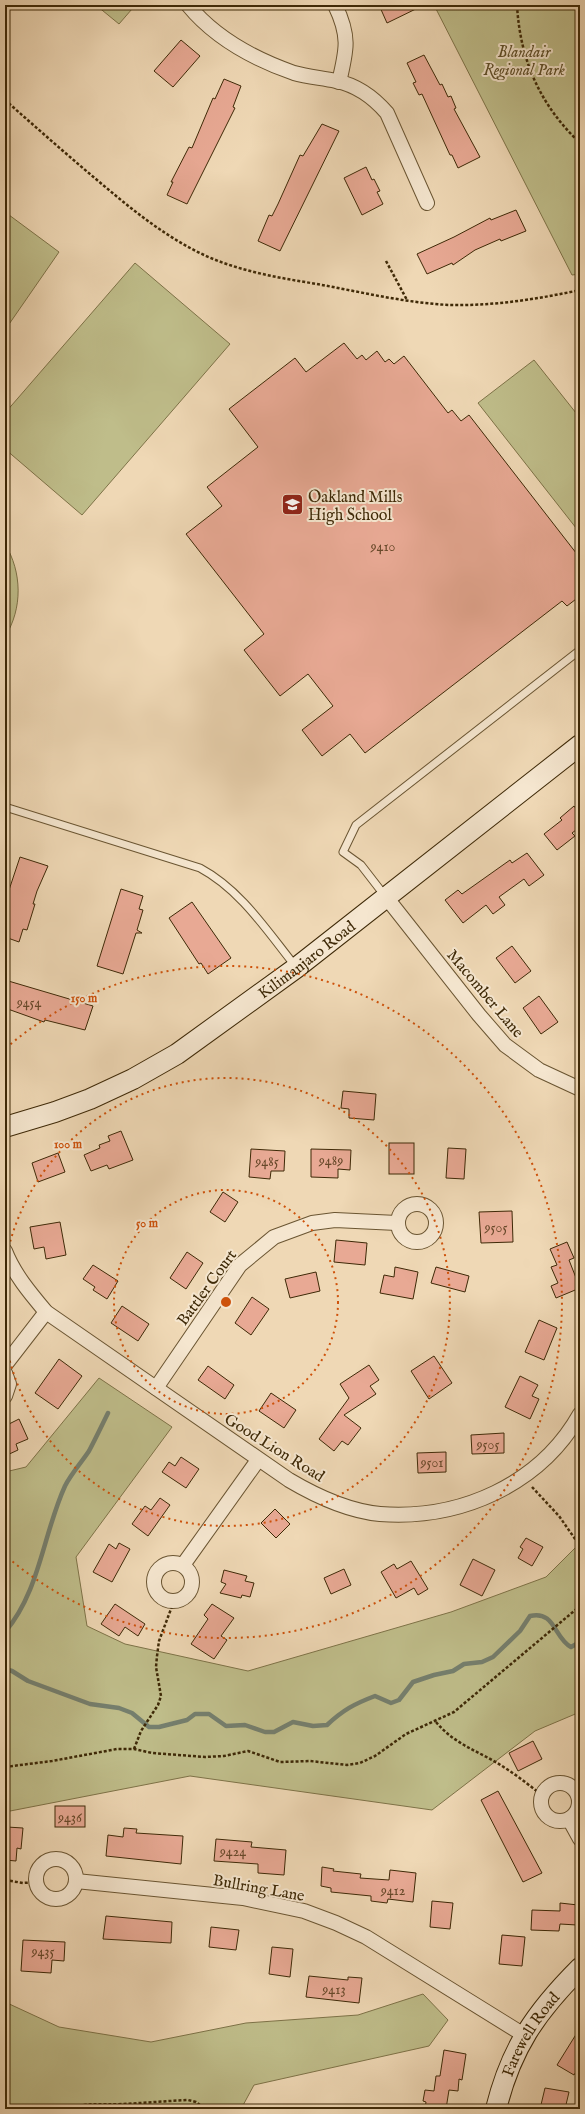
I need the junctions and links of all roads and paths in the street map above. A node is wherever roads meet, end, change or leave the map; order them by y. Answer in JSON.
{"nodes":[{"id":1,"x":188,"y":5,"type":"edge"},
{"id":2,"x":335,"y":5,"type":"edge"},
{"id":3,"x":516,"y":5,"type":"edge"},
{"id":4,"x":339,"y":82,"type":"junction"},
{"id":5,"x":5,"y":100,"type":"edge"},
{"id":6,"x":580,"y":143,"type":"edge"},
{"id":7,"x":427,"y":203,"type":"dead end"},
{"id":8,"x":386,"y":261,"type":"dead end"},
{"id":9,"x":580,"y":290,"type":"edge"},
{"id":10,"x":407,"y":300,"type":"junction"},
{"id":11,"x":580,"y":650,"type":"edge"},
{"id":12,"x":580,"y":745,"type":"edge"},
{"id":13,"x":5,"y":807,"type":"edge"},
{"id":14,"x":386,"y":896,"type":"junction"},
{"id":15,"x":296,"y":968,"type":"junction"},
{"id":16,"x":580,"y":1088,"type":"edge"},
{"id":17,"x":5,"y":1127,"type":"edge"},
{"id":18,"x":397,"y":1222,"type":"dead end"},
{"id":19,"x":5,"y":1251,"type":"edge"},
{"id":20,"x":46,"y":1312,"type":"junction"},
{"id":21,"x":5,"y":1365,"type":"edge"},
{"id":22,"x":5,"y":1373,"type":"edge"},
{"id":23,"x":156,"y":1388,"type":"junction"},
{"id":24,"x":5,"y":1396,"type":"edge"},
{"id":25,"x":580,"y":1414,"type":"edge"},
{"id":26,"x":258,"y":1460,"type":"junction"},
{"id":27,"x":523,"y":1476,"type":"junction"},
{"id":28,"x":580,"y":1546,"type":"edge"},
{"id":29,"x":183,"y":1565,"type":"junction"},
{"id":30,"x":174,"y":1601,"type":"junction"},
{"id":31,"x":580,"y":1606,"type":"edge"},
{"id":32,"x":436,"y":1722,"type":"junction"},
{"id":33,"x":134,"y":1749,"type":"junction"},
{"id":34,"x":5,"y":1767,"type":"edge"},
{"id":35,"x":542,"y":1795,"type":"junction"},
{"id":36,"x":569,"y":1819,"type":"junction"},
{"id":37,"x":580,"y":1840,"type":"edge"},
{"id":38,"x":5,"y":1880,"type":"edge"},
{"id":39,"x":76,"y":1881,"type":"junction"},
{"id":40,"x":36,"y":1882,"type":"junction"},
{"id":41,"x":580,"y":1968,"type":"edge"},
{"id":42,"x":524,"y":2035,"type":"junction"},
{"id":43,"x":64,"y":2109,"type":"edge"},
{"id":44,"x":205,"y":2109,"type":"edge"},
{"id":45,"x":496,"y":2109,"type":"edge"}],
"edges":[{"from":1,"to":4,"type":"street"},
{"from":2,"to":4,"type":"street"},
{"from":3,"to":6,"type":"path"},
{"from":4,"to":7,"type":"street"},
{"from":5,"to":10,"type":"path"},
{"from":8,"to":10,"type":"path"},
{"from":9,"to":10,"type":"path"},
{"from":11,"to":14,"type":"lane"},
{"from":12,"to":14,"type":"street","name":"Kilimanjaro Road"},
{"from":13,"to":15,"type":"lane"},
{"from":14,"to":15,"type":"street","name":"Kilimanjaro Road"},
{"from":14,"to":16,"type":"street","name":"Macomber Lane"},
{"from":15,"to":17,"type":"street","name":"Kilimanjaro Road"},
{"from":18,"to":23,"type":"street","name":"Battler Court"},
{"from":19,"to":20,"type":"street","name":"Good Lion Road"},
{"from":20,"to":21,"type":"street"},
{"from":20,"to":23,"type":"street","name":"Good Lion Road"},
{"from":22,"to":24,"type":"street"},
{"from":23,"to":26,"type":"street","name":"Good Lion Road"},
{"from":25,"to":27,"type":"street","name":"Good Lion Road"},
{"from":26,"to":27,"type":"street","name":"Good Lion Road"},
{"from":26,"to":29,"type":"street"},
{"from":27,"to":28,"type":"path"},
{"from":29,"to":30,"type":"street"},
{"from":29,"to":30,"type":"street"},
{"from":30,"to":33,"type":"path"},
{"from":31,"to":32,"type":"path"},
{"from":32,"to":33,"type":"path"},
{"from":32,"to":35,"type":"path"},
{"from":33,"to":34,"type":"path"},
{"from":35,"to":36,"type":"street"},
{"from":35,"to":36,"type":"street"},
{"from":36,"to":37,"type":"street"},
{"from":38,"to":40,"type":"path"},
{"from":39,"to":40,"type":"street"},
{"from":39,"to":40,"type":"street"},
{"from":39,"to":42,"type":"street","name":"Bullring Lane"},
{"from":41,"to":42,"type":"street","name":"Farewell Road"},
{"from":42,"to":45,"type":"street","name":"Farewell Road"},
{"from":43,"to":44,"type":"path"}]}
